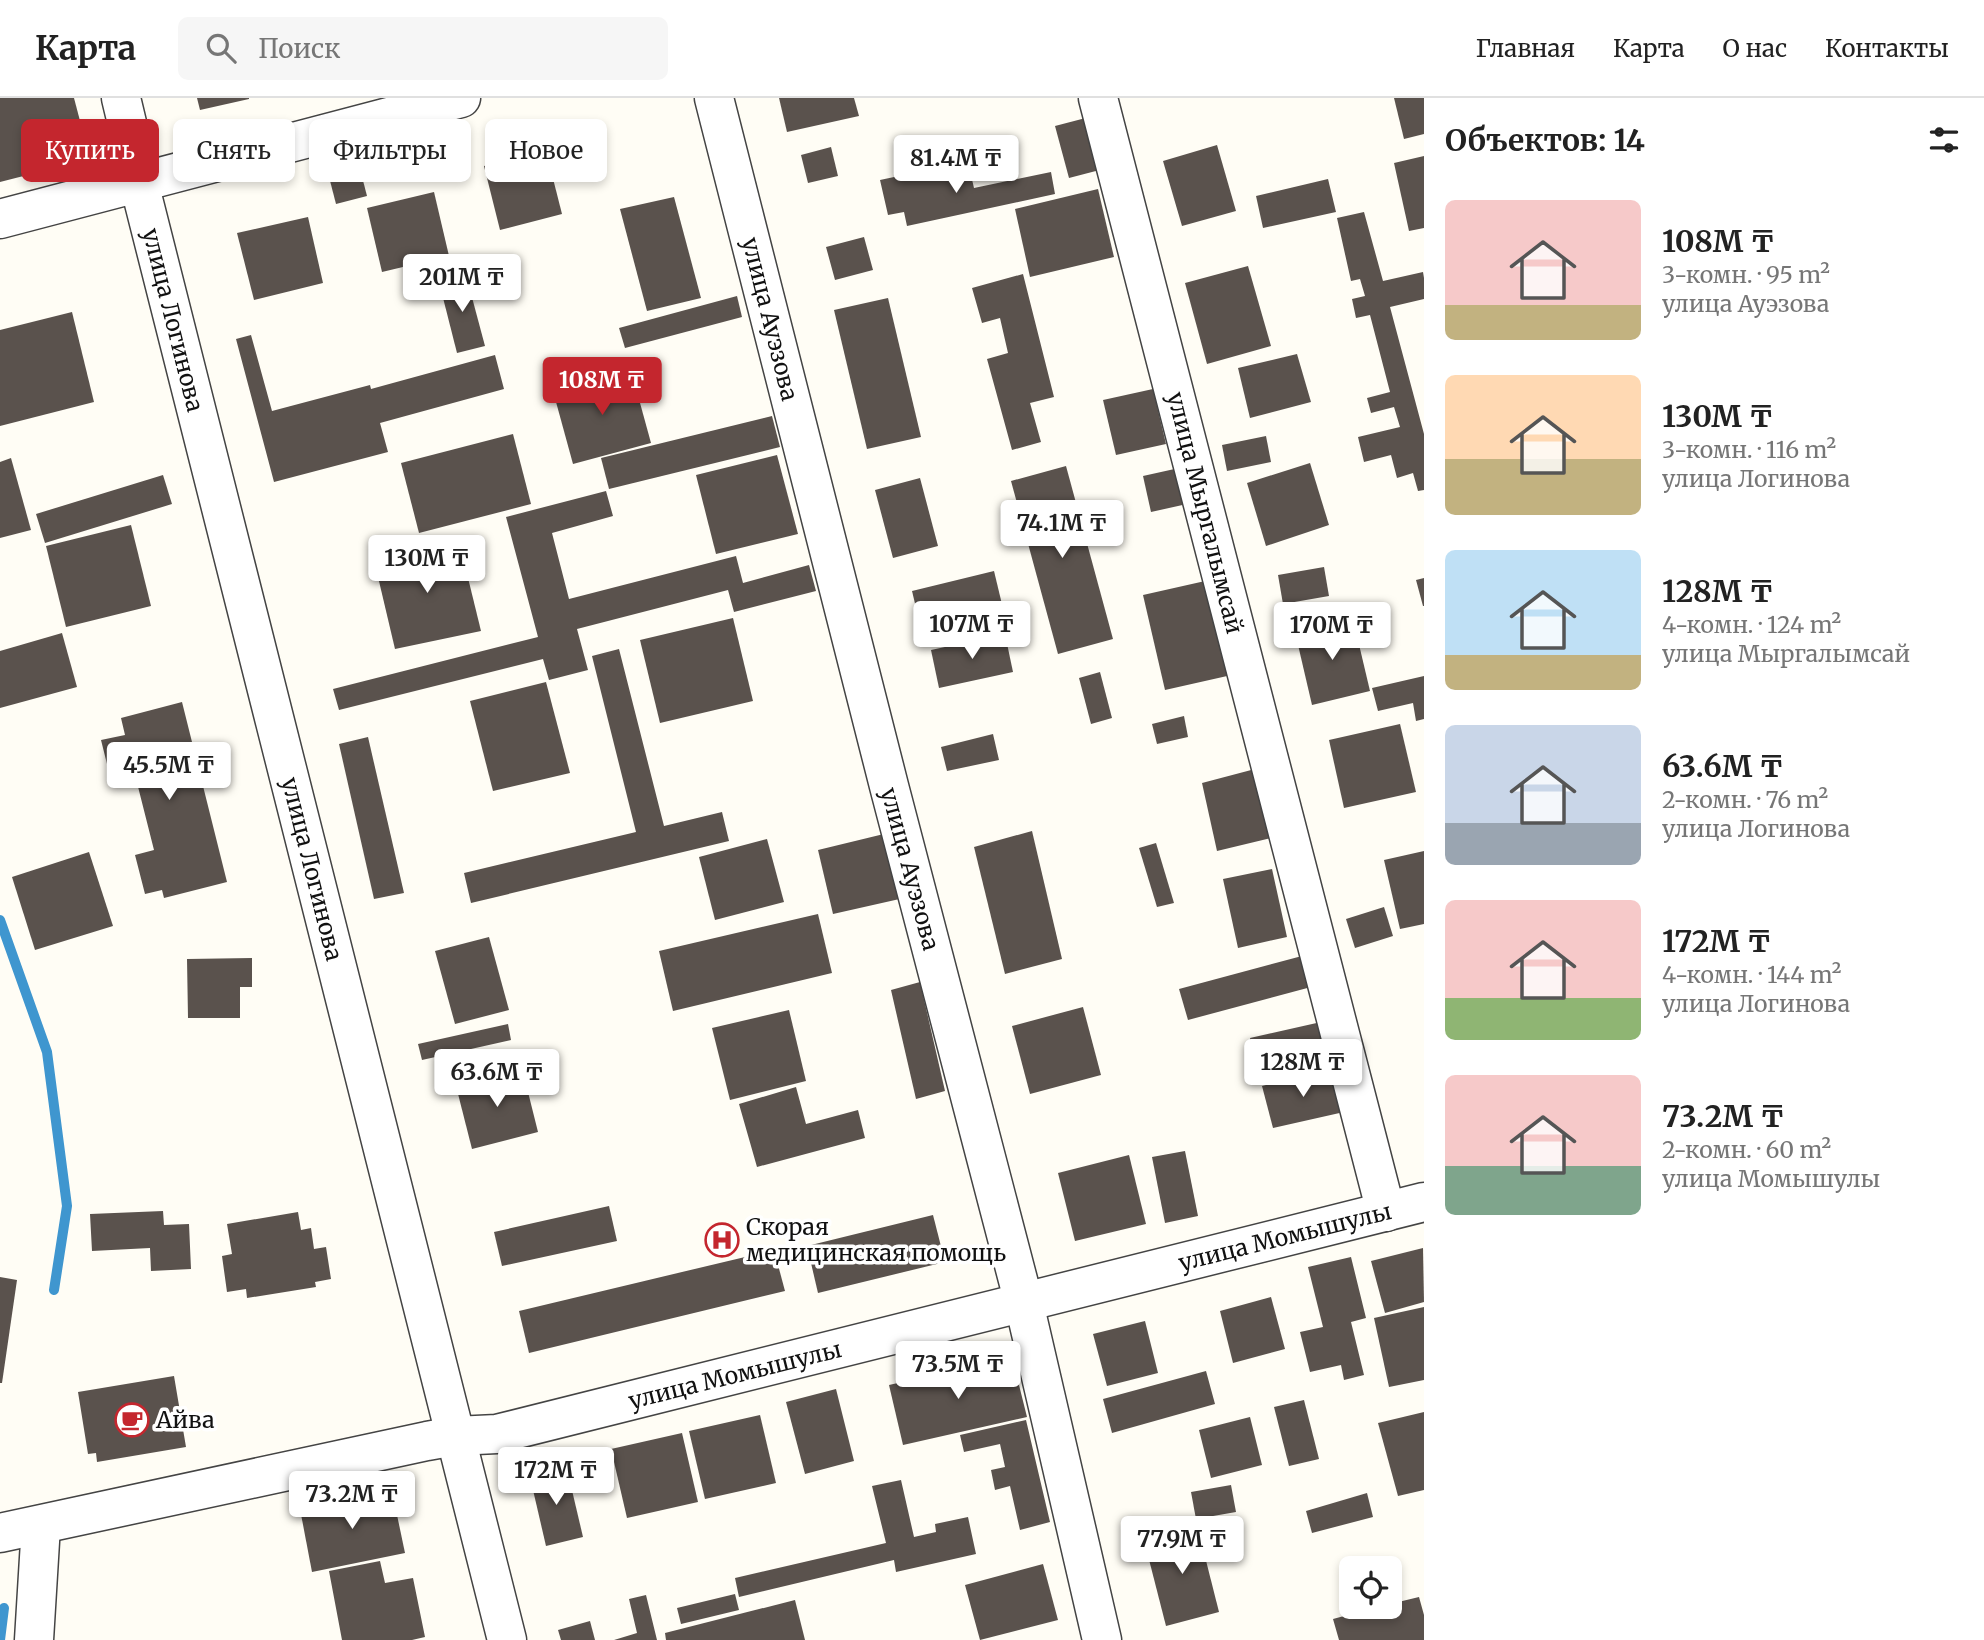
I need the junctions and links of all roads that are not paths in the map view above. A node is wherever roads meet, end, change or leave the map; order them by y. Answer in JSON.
{"nodes":[{"id":1,"x":121,"y":98,"type":"edge"},
{"id":2,"x":461,"y":98,"type":"edge"},
{"id":3,"x":714,"y":98,"type":"edge"},
{"id":4,"x":1098,"y":98,"type":"edge"},
{"id":5,"x":139,"y":183,"type":"junction"},
{"id":6,"x":0,"y":219,"type":"edge"},
{"id":7,"x":1424,"y":1202,"type":"edge"},
{"id":8,"x":1386,"y":1212,"type":"junction"},
{"id":9,"x":1024,"y":1303,"type":"junction"},
{"id":10,"x":455,"y":1436,"type":"junction"},
{"id":11,"x":41,"y":1525,"type":"junction"},
{"id":12,"x":0,"y":1534,"type":"edge"},
{"id":13,"x":34,"y":1640,"type":"edge"},
{"id":14,"x":507,"y":1640,"type":"edge"},
{"id":15,"x":1102,"y":1640,"type":"edge"}],
"edges":[{"from":1,"to":5,"type":"street","name":"улица Логинова"},
{"from":2,"to":5,"type":"street"},
{"from":3,"to":9,"type":"street","name":"улица Ауэзова"},
{"from":4,"to":8,"type":"street","name":"улица Мыргалымсай"},
{"from":5,"to":6,"type":"street"},
{"from":5,"to":10,"type":"street","name":"улица Логинова"},
{"from":7,"to":8,"type":"street","name":"улица Момышулы"},
{"from":8,"to":9,"type":"street","name":"улица Момышулы"},
{"from":9,"to":10,"type":"street","name":"улица Момышулы"},
{"from":9,"to":15,"type":"street","name":"улица Ауэзова"},
{"from":10,"to":11,"type":"street","name":"улица Момышулы"},
{"from":10,"to":14,"type":"street","name":"улица Логинова"},
{"from":11,"to":12,"type":"street","name":"улица Момышулы"},
{"from":11,"to":13,"type":"street"}]}
